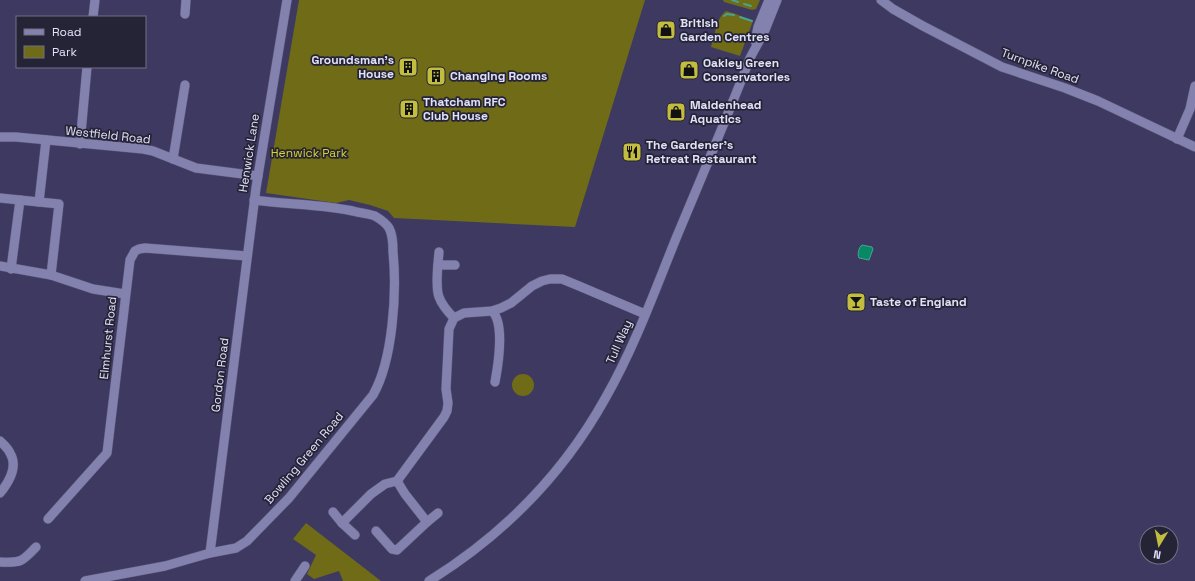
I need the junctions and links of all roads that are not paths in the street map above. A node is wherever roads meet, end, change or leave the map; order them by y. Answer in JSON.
{"nodes":[{"id":1,"x":95,"y":0,"type":"edge"},
{"id":2,"x":186,"y":0,"type":"edge"},
{"id":3,"x":287,"y":0,"type":"edge"},
{"id":4,"x":769,"y":0,"type":"edge"},
{"id":5,"x":777,"y":0,"type":"edge"},
{"id":6,"x":881,"y":0,"type":"edge"},
{"id":7,"x":185,"y":14,"type":"dead end"},
{"id":8,"x":93,"y":16,"type":"edge"},
{"id":9,"x":750,"y":58,"type":"junction"},
{"id":10,"x":86,"y":68,"type":"edge"},
{"id":11,"x":185,"y":86,"type":"dead end"},
{"id":12,"x":1195,"y":86,"type":"edge"},
{"id":13,"x":0,"y":137,"type":"edge"},
{"id":14,"x":1177,"y":139,"type":"junction"},
{"id":15,"x":46,"y":140,"type":"junction"},
{"id":16,"x":80,"y":144,"type":"junction"},
{"id":17,"x":1195,"y":147,"type":"edge"},
{"id":18,"x":173,"y":159,"type":"junction"},
{"id":19,"x":258,"y":176,"type":"junction"},
{"id":20,"x":0,"y":198,"type":"edge"},
{"id":21,"x":20,"y":200,"type":"junction"},
{"id":22,"x":254,"y":200,"type":"junction"},
{"id":23,"x":39,"y":202,"type":"junction"},
{"id":24,"x":386,"y":224,"type":"joint"},
{"id":25,"x":439,"y":252,"type":"dead end"},
{"id":26,"x":247,"y":256,"type":"junction"},
{"id":27,"x":438,"y":265,"type":"junction"},
{"id":28,"x":455,"y":265,"type":"dead end"},
{"id":29,"x":0,"y":266,"type":"edge"},
{"id":30,"x":11,"y":269,"type":"junction"},
{"id":31,"x":51,"y":275,"type":"junction"},
{"id":32,"x":125,"y":294,"type":"junction"},
{"id":33,"x":492,"y":311,"type":"junction"},
{"id":34,"x":645,"y":314,"type":"junction"},
{"id":35,"x":454,"y":318,"type":"junction"},
{"id":36,"x":495,"y":382,"type":"dead end"},
{"id":37,"x":0,"y":441,"type":"edge"},
{"id":38,"x":397,"y":481,"type":"junction"},
{"id":39,"x":0,"y":493,"type":"edge"},
{"id":40,"x":333,"y":512,"type":"dead end"},
{"id":41,"x":438,"y":513,"type":"dead end"},
{"id":42,"x":53,"y":517,"type":"dead end"},
{"id":43,"x":427,"y":522,"type":"junction"},
{"id":44,"x":342,"y":523,"type":"junction"},
{"id":45,"x":376,"y":531,"type":"dead end"},
{"id":46,"x":355,"y":535,"type":"dead end"},
{"id":47,"x":210,"y":554,"type":"junction"},
{"id":48,"x":36,"y":560,"type":"dead end"},
{"id":49,"x":0,"y":562,"type":"edge"},
{"id":50,"x":305,"y":566,"type":"dead end"},
{"id":51,"x":297,"y":578,"type":"edge"},
{"id":52,"x":85,"y":581,"type":"edge"},
{"id":53,"x":307,"y":581,"type":"edge"},
{"id":54,"x":429,"y":581,"type":"edge"}],
"edges":[{"from":1,"to":8,"type":"street"},
{"from":2,"to":7,"type":"street"},
{"from":3,"to":19,"type":"street","name":"Henwick Lane"},
{"from":4,"to":9,"type":"street","name":"Tull Way"},
{"from":5,"to":9,"type":"street","name":"Tull Way"},
{"from":6,"to":14,"type":"street","name":"Turnpike Road"},
{"from":9,"to":34,"type":"street","name":"Tull Way"},
{"from":10,"to":16,"type":"street"},
{"from":11,"to":18,"type":"street"},
{"from":12,"to":14,"type":"street"},
{"from":13,"to":15,"type":"street","name":"Westfield Road"},
{"from":14,"to":17,"type":"street","name":"Turnpike Road"},
{"from":15,"to":16,"type":"street","name":"Westfield Road"},
{"from":15,"to":23,"type":"street"},
{"from":16,"to":18,"type":"street","name":"Westfield Road"},
{"from":18,"to":19,"type":"street","name":"Westfield Road"},
{"from":19,"to":22,"type":"street","name":"Henwick Lane"},
{"from":20,"to":21,"type":"street"},
{"from":21,"to":23,"type":"street"},
{"from":21,"to":30,"type":"street"},
{"from":22,"to":24,"type":"street","name":"Henwick Lane"},
{"from":22,"to":26,"type":"street","name":"Gordon Road"},
{"from":23,"to":31,"type":"street"},
{"from":24,"to":47,"type":"street","name":"Bowling Green Road"},
{"from":25,"to":27,"type":"street"},
{"from":26,"to":32,"type":"street","name":"Elmhurst Road"},
{"from":26,"to":47,"type":"street","name":"Gordon Road"},
{"from":27,"to":28,"type":"street"},
{"from":27,"to":35,"type":"street"},
{"from":29,"to":30,"type":"street"},
{"from":30,"to":31,"type":"street"},
{"from":31,"to":32,"type":"street"},
{"from":32,"to":42,"type":"street","name":"Elmhurst Road"},
{"from":33,"to":34,"type":"street"},
{"from":33,"to":35,"type":"street"},
{"from":33,"to":36,"type":"street"},
{"from":34,"to":54,"type":"street","name":"Tull Way"},
{"from":35,"to":38,"type":"street"},
{"from":37,"to":39,"type":"street"},
{"from":38,"to":43,"type":"street"},
{"from":38,"to":44,"type":"street"},
{"from":40,"to":44,"type":"street"},
{"from":41,"to":43,"type":"street"},
{"from":43,"to":45,"type":"street"},
{"from":44,"to":46,"type":"street"},
{"from":47,"to":52,"type":"street","name":"Bowling Green Road"},
{"from":48,"to":49,"type":"street"},
{"from":50,"to":51,"type":"street"},
{"from":51,"to":53,"type":"street"}]}
